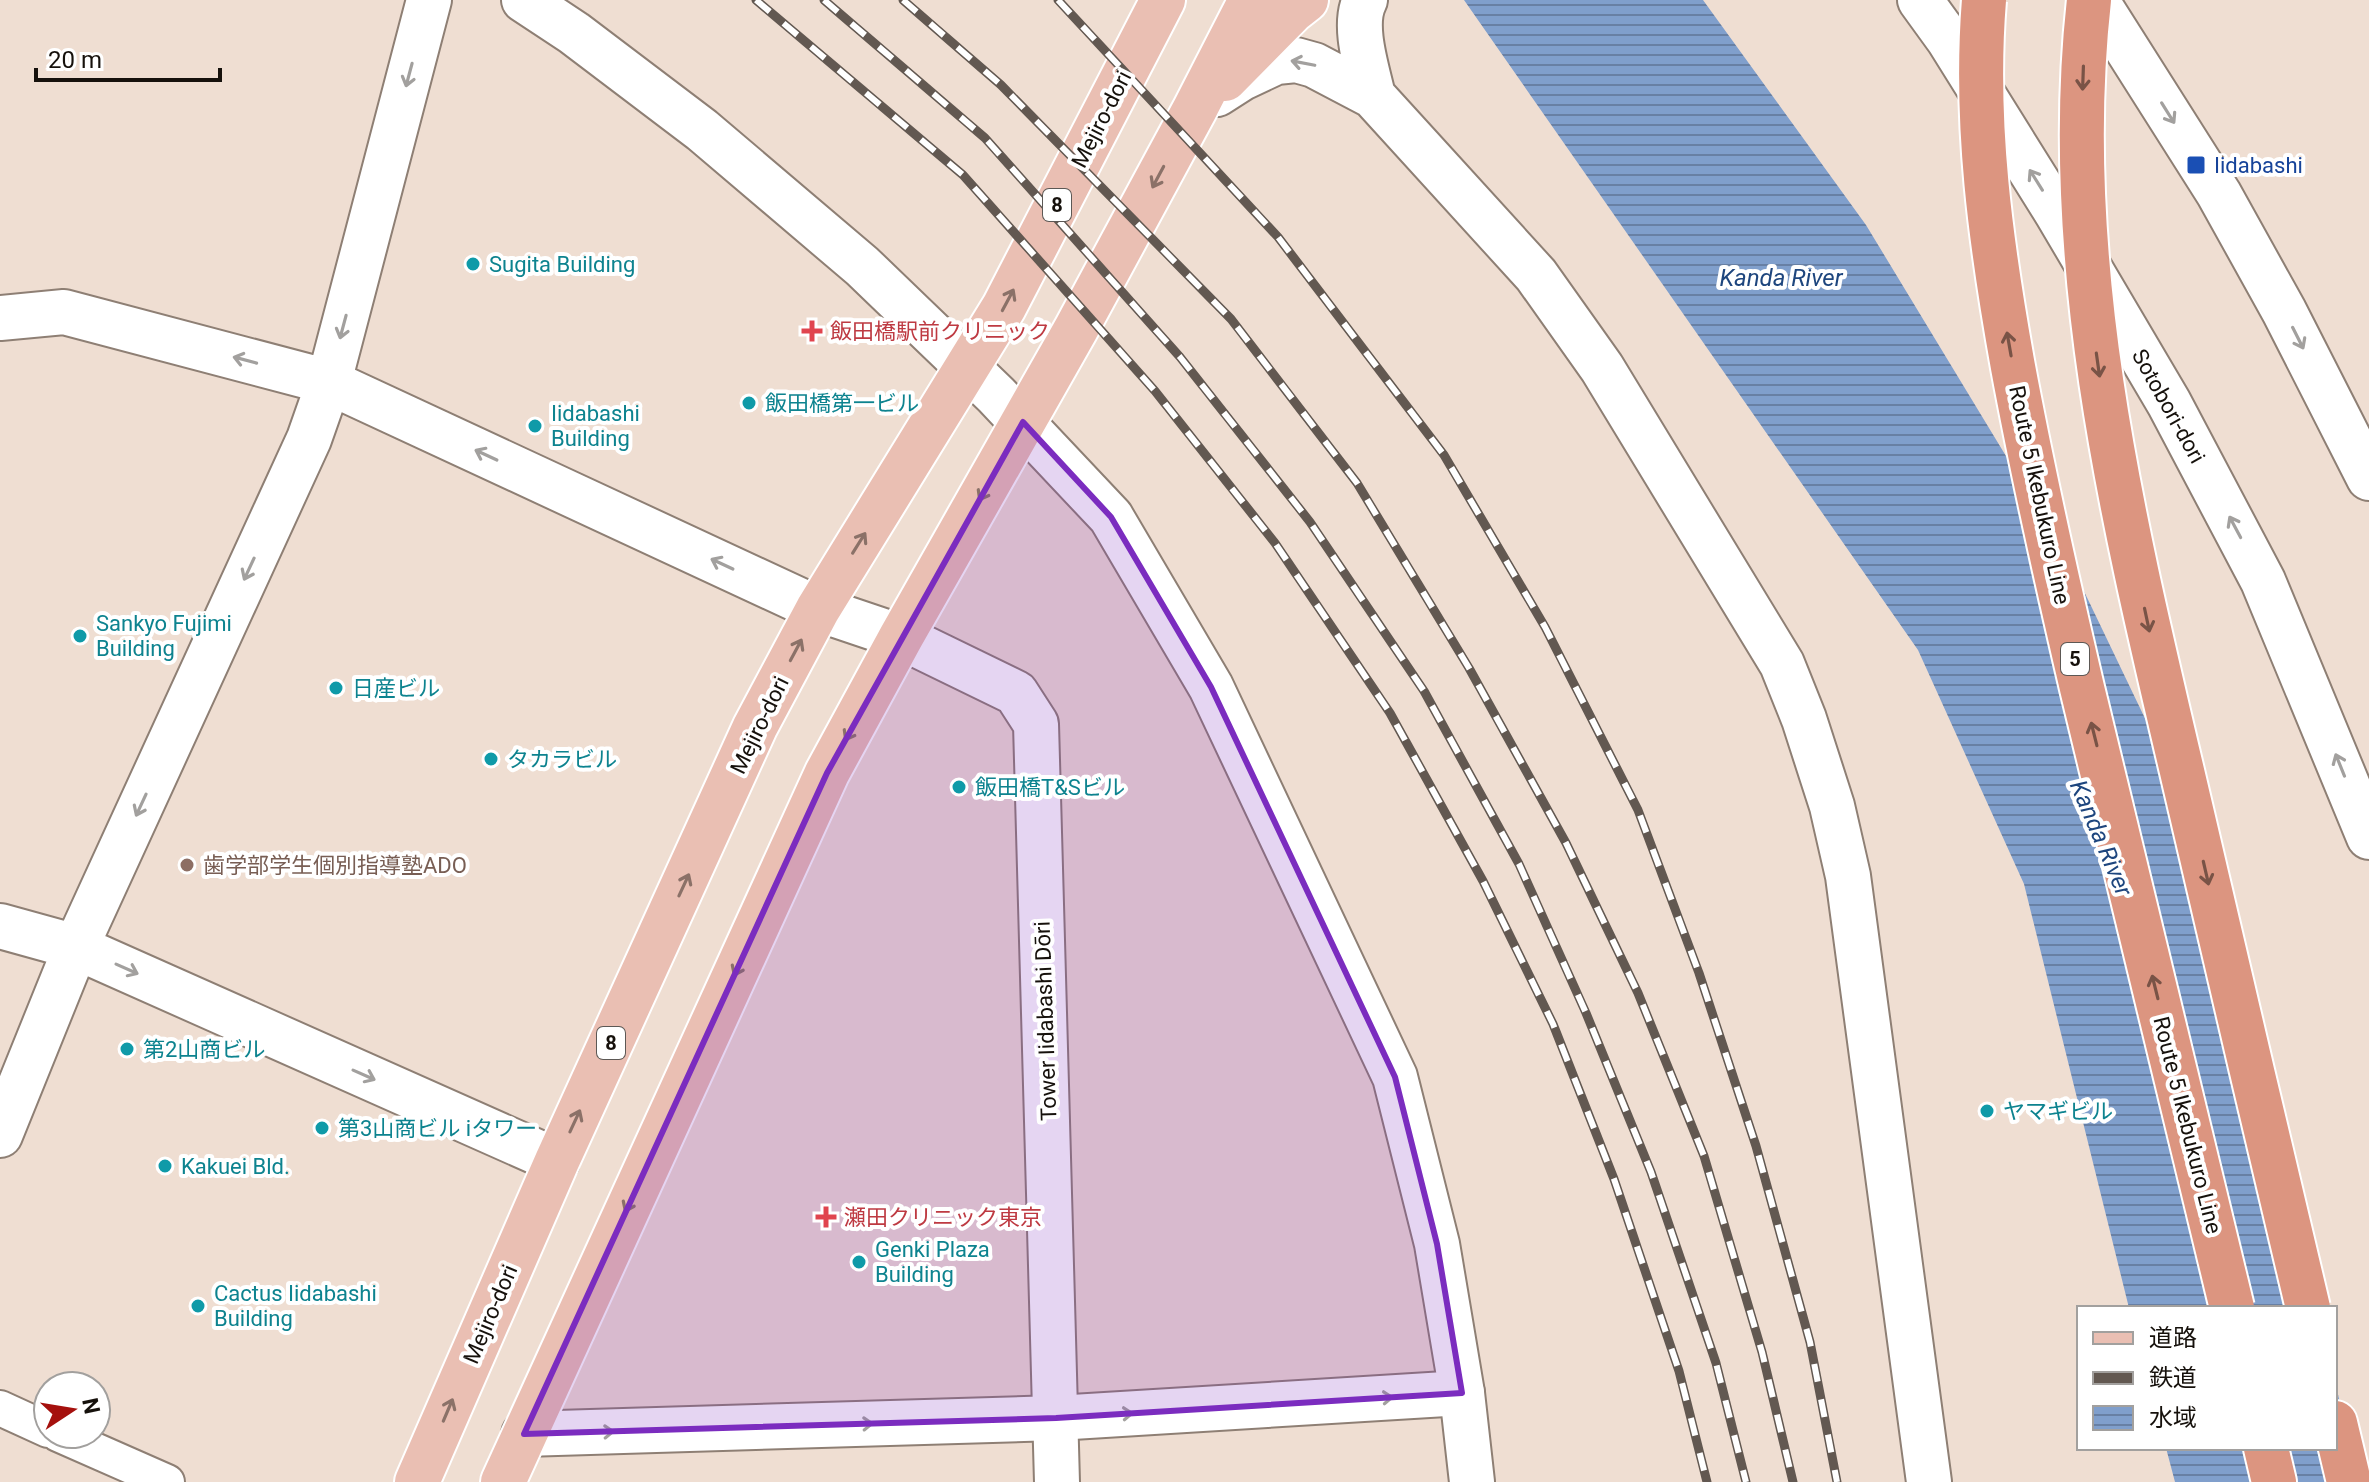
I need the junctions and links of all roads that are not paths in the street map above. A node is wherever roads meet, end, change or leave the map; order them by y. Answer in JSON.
{"nodes":[{"id":1,"x":429,"y":0,"type":"edge"},
{"id":2,"x":524,"y":0,"type":"edge"},
{"id":3,"x":1163,"y":0,"type":"edge"},
{"id":4,"x":1251,"y":0,"type":"edge"},
{"id":5,"x":1306,"y":0,"type":"edge"},
{"id":6,"x":1365,"y":0,"type":"edge"},
{"id":7,"x":1920,"y":0,"type":"edge"},
{"id":8,"x":1984,"y":0,"type":"edge"},
{"id":9,"x":2089,"y":0,"type":"edge"},
{"id":10,"x":2096,"y":0,"type":"edge"},
{"id":11,"x":1373,"y":96,"type":"junction"},
{"id":12,"x":1195,"y":109,"type":"junction"},
{"id":13,"x":0,"y":318,"type":"edge"},
{"id":14,"x":967,"y":367,"type":"junction"},
{"id":15,"x":329,"y":382,"type":"junction"},
{"id":16,"x":1023,"y":422,"type":"junction"},
{"id":17,"x":2369,"y":477,"type":"edge"},
{"id":18,"x":818,"y":609,"type":"junction"},
{"id":19,"x":901,"y":637,"type":"junction"},
{"id":20,"x":2369,"y":837,"type":"edge"},
{"id":21,"x":0,"y":926,"type":"edge"},
{"id":22,"x":76,"y":947,"type":"junction"},
{"id":23,"x":0,"y":1135,"type":"edge"},
{"id":24,"x":557,"y":1161,"type":"junction"},
{"id":25,"x":2232,"y":1306,"type":"edge"},
{"id":26,"x":2308,"y":1306,"type":"edge"},
{"id":27,"x":1462,"y":1393,"type":"junction"},
{"id":28,"x":0,"y":1408,"type":"edge"},
{"id":29,"x":1056,"y":1418,"type":"junction"},
{"id":30,"x":32,"y":1423,"type":"edge"},
{"id":31,"x":2337,"y":1431,"type":"edge"},
{"id":32,"x":524,"y":1434,"type":"junction"},
{"id":33,"x":94,"y":1450,"type":"edge"},
{"id":34,"x":2266,"y":1450,"type":"edge"},
{"id":35,"x":167,"y":1482,"type":"edge"},
{"id":36,"x":417,"y":1482,"type":"edge"},
{"id":37,"x":503,"y":1482,"type":"edge"},
{"id":38,"x":1057,"y":1482,"type":"edge"},
{"id":39,"x":1472,"y":1482,"type":"edge"},
{"id":40,"x":1929,"y":1482,"type":"edge"},
{"id":41,"x":2274,"y":1482,"type":"edge"},
{"id":42,"x":2349,"y":1482,"type":"edge"}],
"edges":[{"from":1,"to":15,"type":"street","one_way":true},
{"from":2,"to":14,"type":"street"},
{"from":14,"to":3,"type":"main road","name":"Mejiro-dori","number":"8","one_way":true},
{"from":4,"to":12,"type":"main road"},
{"from":5,"to":12,"type":"main road"},
{"from":6,"to":11,"type":"street"},
{"from":20,"to":7,"type":"street","name":"Sotobori-dori","one_way":true},
{"from":25,"to":8,"type":"highway","name":"Route 5 Ikebukuro Line","number":"5","one_way":true,"bridge":true},
{"from":9,"to":26,"type":"highway","one_way":true,"bridge":true},
{"from":10,"to":17,"type":"street","one_way":true},
{"from":11,"to":12,"type":"street","one_way":true},
{"from":11,"to":40,"type":"street"},
{"from":12,"to":16,"type":"main road","one_way":true},
{"from":15,"to":13,"type":"street","name":"Tower Iidabashi Dōri","one_way":true},
{"from":14,"to":16,"type":"street"},
{"from":18,"to":14,"type":"main road","name":"Mejiro-dori","number":"8","one_way":true},
{"from":18,"to":15,"type":"street","name":"Tower Iidabashi Dōri","one_way":true},
{"from":15,"to":22,"type":"street","one_way":true},
{"from":16,"to":19,"type":"main road","one_way":true},
{"from":16,"to":27,"type":"street"},
{"from":18,"to":19,"type":"street","name":"Tower Iidabashi Dōri"},
{"from":24,"to":18,"type":"main road","name":"Mejiro-dori","number":"8","one_way":true},
{"from":19,"to":29,"type":"street","name":"Tower Iidabashi Dōri"},
{"from":19,"to":32,"type":"main road","one_way":true},
{"from":21,"to":22,"type":"street"},
{"from":22,"to":23,"type":"street"},
{"from":22,"to":24,"type":"street","one_way":true},
{"from":36,"to":24,"type":"main road","name":"Mejiro-dori","number":"8","one_way":true},
{"from":29,"to":27,"type":"street","one_way":true},
{"from":27,"to":39,"type":"street"},
{"from":28,"to":30,"type":"lane"},
{"from":32,"to":29,"type":"street","one_way":true},
{"from":29,"to":38,"type":"street","name":"Tower Iidabashi Dōri"},
{"from":31,"to":42,"type":"highway"},
{"from":32,"to":37,"type":"main road"},
{"from":33,"to":35,"type":"lane"},
{"from":34,"to":41,"type":"highway"}]}
